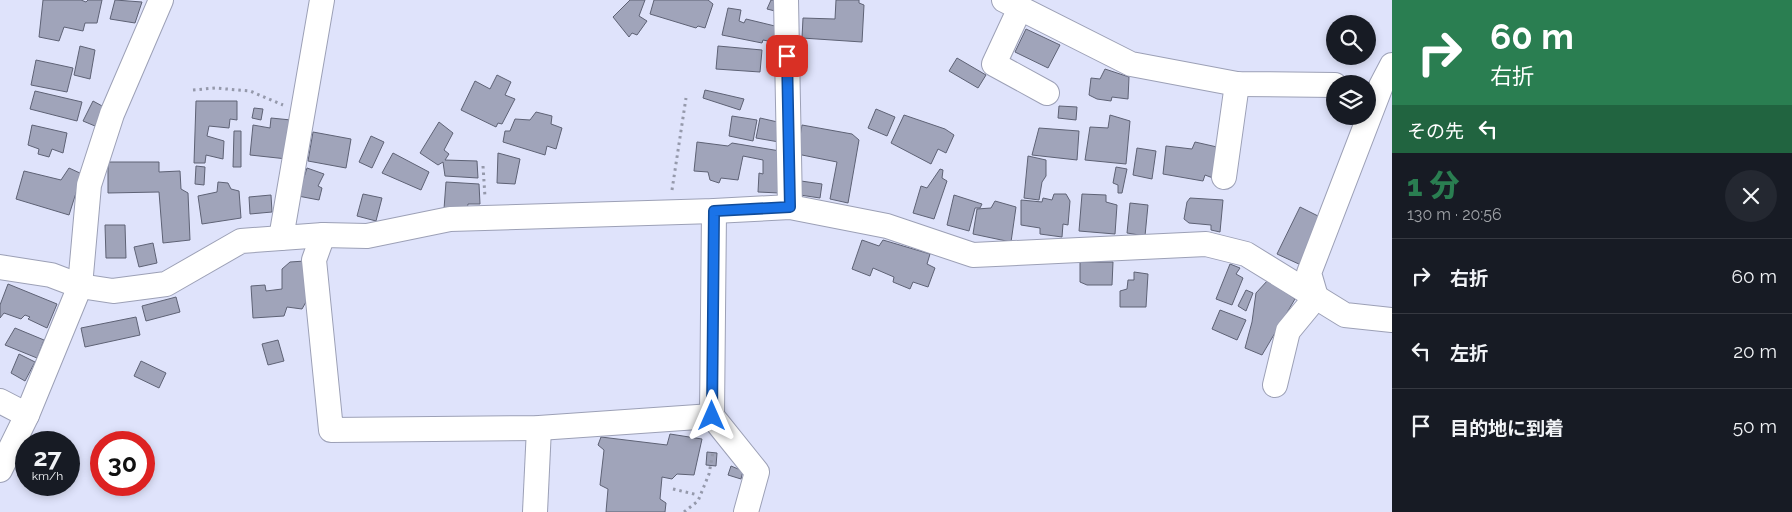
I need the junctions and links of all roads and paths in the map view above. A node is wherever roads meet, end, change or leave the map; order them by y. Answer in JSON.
{"nodes":[{"id":1,"x":161,"y":0,"type":"edge"},
{"id":2,"x":322,"y":0,"type":"edge"},
{"id":3,"x":786,"y":0,"type":"edge"},
{"id":4,"x":1012,"y":4,"type":"edge"},
{"id":5,"x":1383,"y":81,"type":"edge"},
{"id":6,"x":1237,"y":84,"type":"junction"},
{"id":7,"x":1326,"y":85,"type":"edge"},
{"id":8,"x":193,"y":90,"type":"dead end"},
{"id":9,"x":1047,"y":93,"type":"dead end"},
{"id":10,"x":686,"y":98,"type":"dead end"},
{"id":11,"x":303,"y":111,"type":"junction"},
{"id":12,"x":483,"y":166,"type":"dead end"},
{"id":13,"x":1224,"y":177,"type":"dead end"},
{"id":14,"x":790,"y":207,"type":"junction"},
{"id":15,"x":714,"y":211,"type":"junction"},
{"id":16,"x":669,"y":212,"type":"junction"},
{"id":17,"x":486,"y":218,"type":"junction"},
{"id":18,"x":323,"y":235,"type":"junction"},
{"id":19,"x":281,"y":238,"type":"junction"},
{"id":20,"x":0,"y":267,"type":"edge"},
{"id":21,"x":80,"y":286,"type":"junction"},
{"id":22,"x":1316,"y":296,"type":"junction"},
{"id":23,"x":1392,"y":320,"type":"edge"},
{"id":24,"x":1275,"y":385,"type":"dead end"},
{"id":25,"x":0,"y":402,"type":"edge"},
{"id":26,"x":27,"y":415,"type":"junction"},
{"id":27,"x":712,"y":416,"type":"junction"},
{"id":28,"x":539,"y":428,"type":"junction"},
{"id":29,"x":0,"y":470,"type":"edge"},
{"id":30,"x":673,"y":489,"type":"dead end"},
{"id":31,"x":698,"y":495,"type":"dead end"},
{"id":32,"x":535,"y":512,"type":"edge"},
{"id":33,"x":684,"y":512,"type":"edge"},
{"id":34,"x":746,"y":512,"type":"edge"}],
"edges":[{"from":1,"to":21,"type":"street"},
{"from":2,"to":11,"type":"street"},
{"from":3,"to":14,"type":"street"},
{"from":4,"to":6,"type":"street"},
{"from":4,"to":9,"type":"street"},
{"from":5,"to":22,"type":"street"},
{"from":6,"to":7,"type":"street"},
{"from":6,"to":13,"type":"street"},
{"from":8,"to":11,"type":"path"},
{"from":10,"to":16,"type":"path"},
{"from":11,"to":19,"type":"street"},
{"from":12,"to":17,"type":"path"},
{"from":14,"to":15,"type":"street"},
{"from":14,"to":22,"type":"street"},
{"from":15,"to":16,"type":"street"},
{"from":15,"to":27,"type":"street"},
{"from":16,"to":17,"type":"street"},
{"from":17,"to":18,"type":"street"},
{"from":18,"to":19,"type":"street"},
{"from":18,"to":28,"type":"street"},
{"from":19,"to":21,"type":"street"},
{"from":20,"to":21,"type":"street"},
{"from":21,"to":26,"type":"street"},
{"from":22,"to":23,"type":"street"},
{"from":22,"to":24,"type":"street"},
{"from":25,"to":26,"type":"street"},
{"from":26,"to":29,"type":"street"},
{"from":27,"to":28,"type":"street"},
{"from":27,"to":33,"type":"path"},
{"from":27,"to":34,"type":"street"},
{"from":28,"to":32,"type":"street"},
{"from":30,"to":31,"type":"path"}]}
